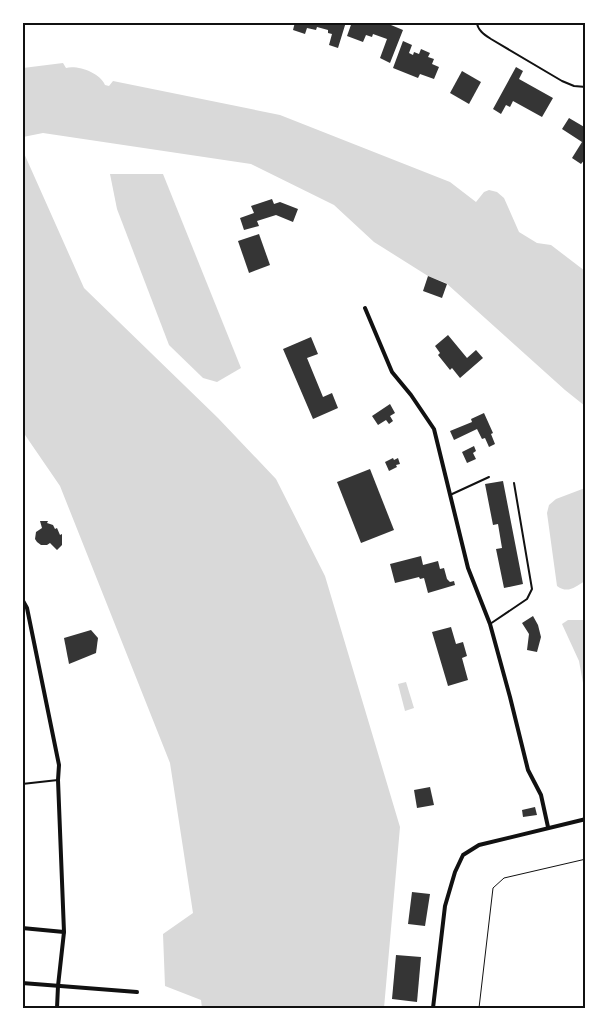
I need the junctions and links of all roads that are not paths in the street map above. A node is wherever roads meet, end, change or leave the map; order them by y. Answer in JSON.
{"nodes":[{"id":1,"x":476,"y":22,"type":"edge"},
{"id":2,"x":586,"y":87,"type":"edge"},
{"id":3,"x":365,"y":308,"type":"dead end"},
{"id":4,"x":489,"y":477,"type":"dead end"},
{"id":5,"x":514,"y":483,"type":"dead end"},
{"id":6,"x":450,"y":495,"type":"junction"},
{"id":7,"x":22,"y":598,"type":"edge"},
{"id":8,"x":490,"y":624,"type":"junction"},
{"id":9,"x":58,"y":780,"type":"junction"},
{"id":10,"x":22,"y":784,"type":"edge"},
{"id":11,"x":586,"y":819,"type":"edge"},
{"id":12,"x":548,"y":828,"type":"junction"},
{"id":13,"x":22,"y":928,"type":"edge"},
{"id":14,"x":64,"y":932,"type":"junction"},
{"id":15,"x":22,"y":983,"type":"edge"},
{"id":16,"x":58,"y":986,"type":"junction"},
{"id":17,"x":137,"y":992,"type":"dead end"},
{"id":18,"x":57,"y":1008,"type":"edge"},
{"id":19,"x":433,"y":1008,"type":"edge"}],
"edges":[{"from":1,"to":2,"type":"lane"},
{"from":3,"to":6,"type":"street"},
{"from":4,"to":6,"type":"lane"},
{"from":5,"to":8,"type":"lane"},
{"from":6,"to":8,"type":"street"},
{"from":7,"to":9,"type":"street"},
{"from":8,"to":12,"type":"street"},
{"from":9,"to":10,"type":"lane"},
{"from":9,"to":14,"type":"street"},
{"from":11,"to":12,"type":"street"},
{"from":12,"to":19,"type":"street"},
{"from":13,"to":14,"type":"street"},
{"from":14,"to":16,"type":"street"},
{"from":15,"to":16,"type":"street"},
{"from":16,"to":17,"type":"street"},
{"from":16,"to":18,"type":"street"}]}
